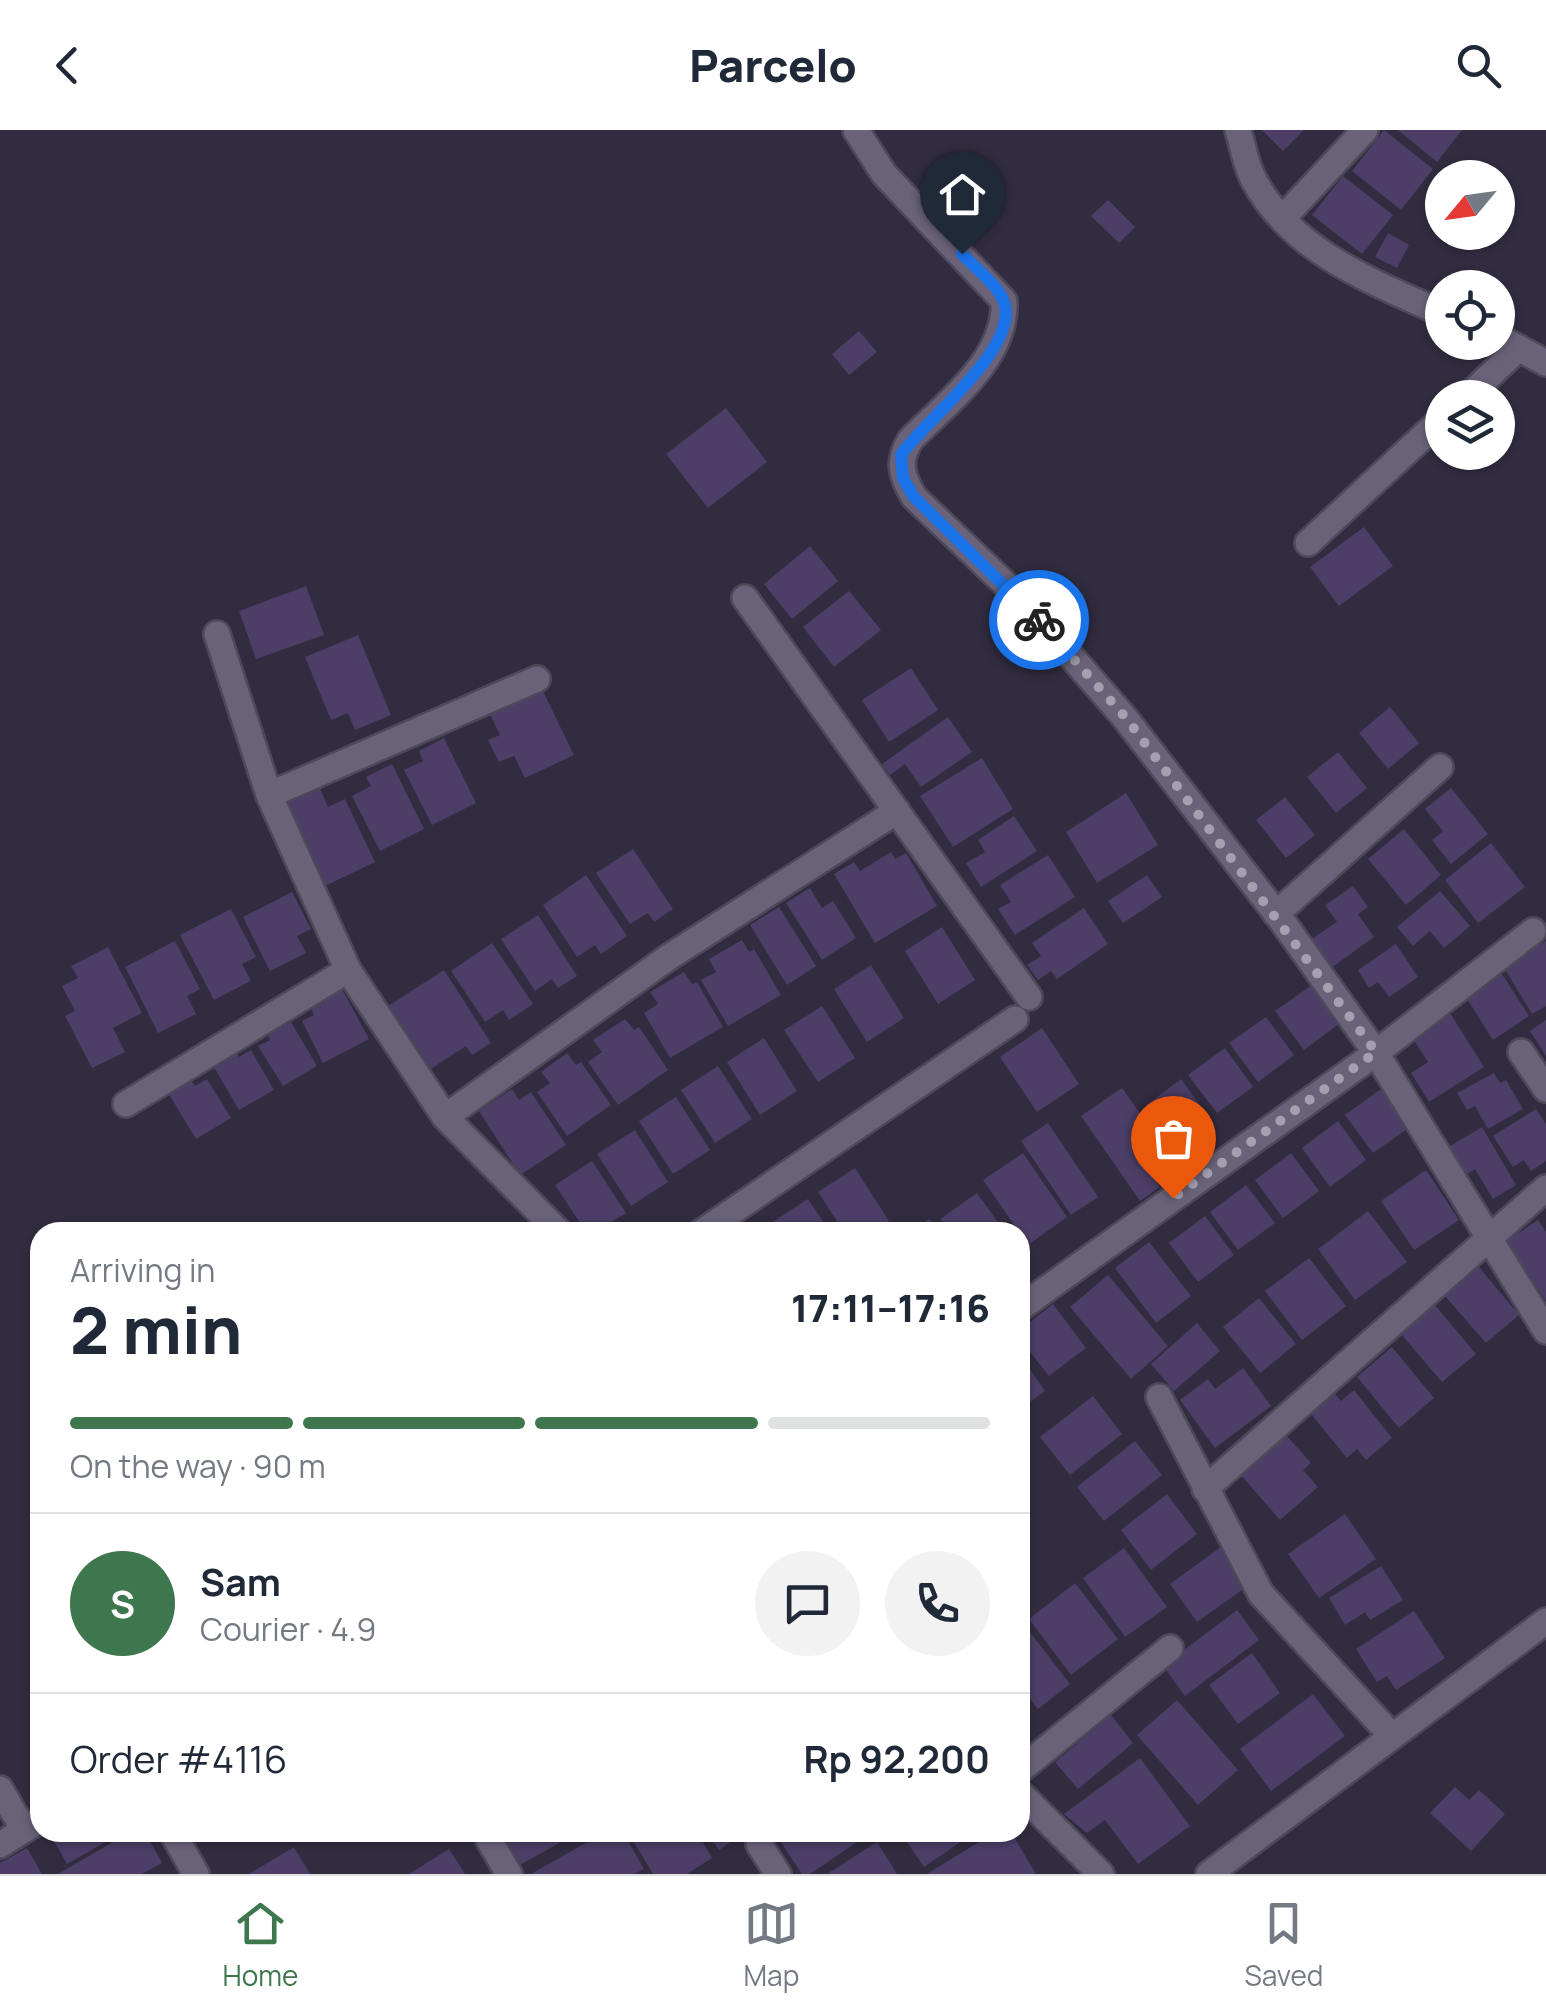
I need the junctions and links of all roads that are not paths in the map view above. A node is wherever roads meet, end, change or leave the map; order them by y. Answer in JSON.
{"nodes":[{"id":1,"x":856,"y":130,"type":"edge"},
{"id":2,"x":1238,"y":130,"type":"edge"},
{"id":3,"x":1366,"y":130,"type":"edge"},
{"id":4,"x":1282,"y":219,"type":"junction"},
{"id":5,"x":1425,"y":305,"type":"edge"},
{"id":6,"x":1515,"y":347,"type":"edge"},
{"id":7,"x":1495,"y":360,"type":"edge"},
{"id":8,"x":1546,"y":363,"type":"edge"},
{"id":9,"x":1480,"y":380,"type":"edge"},
{"id":10,"x":1425,"y":435,"type":"edge"},
{"id":11,"x":1308,"y":543,"type":"dead end"},
{"id":12,"x":746,"y":598,"type":"dead end"},
{"id":13,"x":217,"y":634,"type":"dead end"},
{"id":14,"x":537,"y":678,"type":"dead end"},
{"id":15,"x":1440,"y":768,"type":"dead end"},
{"id":16,"x":270,"y":795,"type":"junction"},
{"id":17,"x":897,"y":811,"type":"junction"},
{"id":18,"x":1276,"y":914,"type":"junction"},
{"id":19,"x":1534,"y":931,"type":"dead end"},
{"id":20,"x":348,"y":970,"type":"junction"},
{"id":21,"x":1376,"y":1052,"type":"junction"},
{"id":22,"x":1522,"y":1052,"type":"dead end"},
{"id":23,"x":1546,"y":1089,"type":"edge"},
{"id":24,"x":126,"y":1104,"type":"dead end"},
{"id":25,"x":445,"y":1116,"type":"junction"},
{"id":26,"x":1546,"y":1188,"type":"edge"},
{"id":27,"x":549,"y":1222,"type":"edge"},
{"id":28,"x":716,"y":1222,"type":"edge"},
{"id":29,"x":1488,"y":1237,"type":"junction"},
{"id":30,"x":1030,"y":1301,"type":"edge"},
{"id":31,"x":1546,"y":1331,"type":"edge"},
{"id":32,"x":1159,"y":1396,"type":"dead end"},
{"id":33,"x":1205,"y":1489,"type":"junction"},
{"id":34,"x":1546,"y":1622,"type":"edge"},
{"id":35,"x":1170,"y":1648,"type":"dead end"},
{"id":36,"x":1391,"y":1734,"type":"junction"},
{"id":37,"x":1030,"y":1762,"type":"edge"},
{"id":38,"x":0,"y":1789,"type":"edge"},
{"id":39,"x":1030,"y":1803,"type":"edge"},
{"id":40,"x":30,"y":1823,"type":"edge"},
{"id":41,"x":30,"y":1826,"type":"edge"},
{"id":42,"x":178,"y":1842,"type":"edge"},
{"id":43,"x":490,"y":1842,"type":"edge"},
{"id":44,"x":759,"y":1844,"type":"dead end"},
{"id":45,"x":0,"y":1846,"type":"edge"},
{"id":46,"x":196,"y":1874,"type":"edge"},
{"id":47,"x":509,"y":1874,"type":"edge"},
{"id":48,"x":778,"y":1874,"type":"edge"},
{"id":49,"x":1101,"y":1874,"type":"edge"},
{"id":50,"x":1209,"y":1874,"type":"edge"}],
"edges":[{"from":1,"to":18,"type":"street"},
{"from":2,"to":4,"type":"street"},
{"from":3,"to":4,"type":"street"},
{"from":4,"to":5,"type":"street"},
{"from":6,"to":8,"type":"street"},
{"from":7,"to":9,"type":"street"},
{"from":10,"to":11,"type":"street"},
{"from":12,"to":17,"type":"street"},
{"from":13,"to":16,"type":"street"},
{"from":14,"to":16,"type":"street"},
{"from":15,"to":18,"type":"street"},
{"from":16,"to":20,"type":"street"},
{"from":17,"to":25,"type":"street"},
{"from":17,"to":28,"type":"street"},
{"from":18,"to":21,"type":"street"},
{"from":19,"to":21,"type":"street"},
{"from":20,"to":24,"type":"street"},
{"from":20,"to":25,"type":"street"},
{"from":21,"to":29,"type":"street"},
{"from":21,"to":30,"type":"street"},
{"from":22,"to":23,"type":"street"},
{"from":25,"to":27,"type":"street"},
{"from":26,"to":29,"type":"street"},
{"from":29,"to":31,"type":"street"},
{"from":29,"to":33,"type":"street"},
{"from":32,"to":33,"type":"street"},
{"from":33,"to":36,"type":"street"},
{"from":34,"to":36,"type":"street"},
{"from":35,"to":37,"type":"street"},
{"from":36,"to":50,"type":"street"},
{"from":38,"to":40,"type":"street"},
{"from":39,"to":49,"type":"street"},
{"from":41,"to":45,"type":"street"},
{"from":42,"to":46,"type":"street"},
{"from":43,"to":47,"type":"street"},
{"from":44,"to":48,"type":"street"}]}
